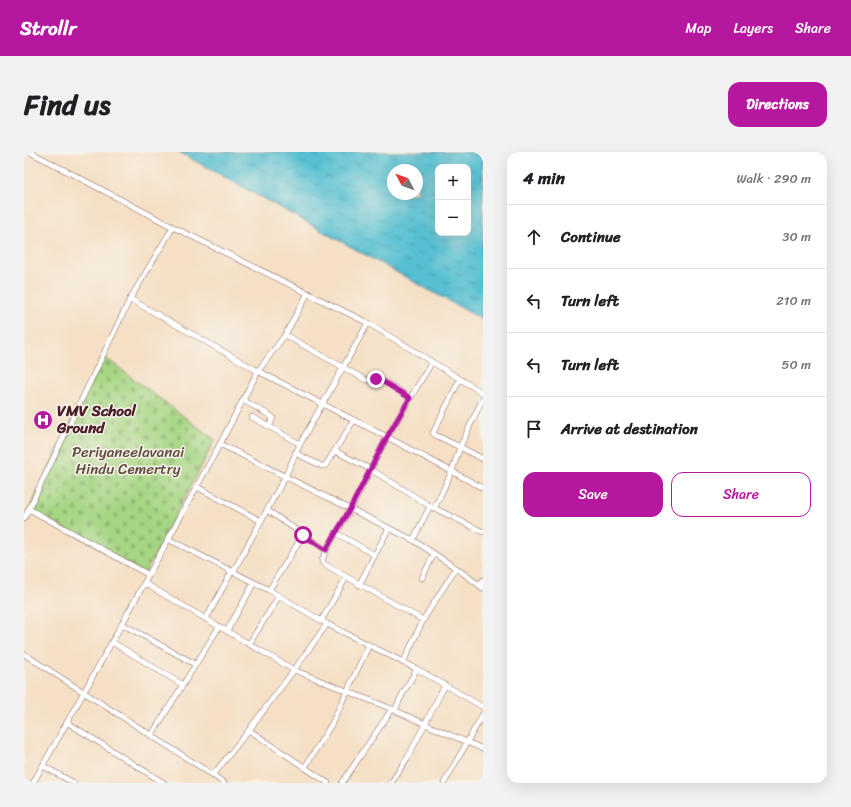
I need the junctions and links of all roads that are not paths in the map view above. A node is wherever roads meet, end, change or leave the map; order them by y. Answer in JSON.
{"nodes":[{"id":1,"x":30,"y":152,"type":"edge"},
{"id":2,"x":173,"y":227,"type":"junction"},
{"id":3,"x":308,"y":293,"type":"junction"},
{"id":4,"x":130,"y":299,"type":"junction"},
{"id":5,"x":368,"y":323,"type":"junction"},
{"id":6,"x":285,"y":335,"type":"junction"},
{"id":7,"x":432,"y":362,"type":"junction"},
{"id":8,"x":343,"y":368,"type":"junction"},
{"id":9,"x":258,"y":371,"type":"junction"},
{"id":10,"x":460,"y":379,"type":"junction"},
{"id":11,"x":483,"y":393,"type":"edge"},
{"id":12,"x":410,"y":398,"type":"junction"},
{"id":13,"x":483,"y":398,"type":"edge"},
{"id":14,"x":243,"y":400,"type":"junction"},
{"id":15,"x":323,"y":405,"type":"junction"},
{"id":16,"x":252,"y":417,"type":"dead end"},
{"id":17,"x":354,"y":420,"type":"junction"},
{"id":18,"x":269,"y":427,"type":"junction"},
{"id":19,"x":387,"y":437,"type":"junction"},
{"id":20,"x":220,"y":444,"type":"junction"},
{"id":21,"x":300,"y":444,"type":"junction"},
{"id":22,"x":460,"y":447,"type":"junction"},
{"id":23,"x":336,"y":451,"type":"junction"},
{"id":24,"x":295,"y":453,"type":"junction"},
{"id":25,"x":483,"y":459,"type":"edge"},
{"id":26,"x":370,"y":469,"type":"junction"},
{"id":27,"x":452,"y":472,"type":"junction"},
{"id":28,"x":284,"y":476,"type":"junction"},
{"id":29,"x":196,"y":487,"type":"junction"},
{"id":30,"x":483,"y":488,"type":"edge"},
{"id":31,"x":432,"y":507,"type":"junction"},
{"id":32,"x":29,"y":509,"type":"junction"},
{"id":33,"x":350,"y":509,"type":"junction"},
{"id":34,"x":267,"y":510,"type":"junction"},
{"id":35,"x":24,"y":519,"type":"edge"},
{"id":36,"x":261,"y":521,"type":"junction"},
{"id":37,"x":389,"y":528,"type":"junction"},
{"id":38,"x":483,"y":532,"type":"edge"},
{"id":39,"x":336,"y":533,"type":"junction"},
{"id":40,"x":303,"y":535,"type":"junction"},
{"id":41,"x":168,"y":539,"type":"junction"},
{"id":42,"x":413,"y":540,"type":"junction"},
{"id":43,"x":326,"y":550,"type":"junction"},
{"id":44,"x":434,"y":554,"type":"junction"},
{"id":45,"x":375,"y":555,"type":"junction"},
{"id":46,"x":456,"y":568,"type":"junction"},
{"id":47,"x":233,"y":572,"type":"junction"},
{"id":48,"x":149,"y":575,"type":"junction"},
{"id":49,"x":346,"y":578,"type":"junction"},
{"id":50,"x":422,"y":578,"type":"dead end"},
{"id":51,"x":483,"y":580,"type":"edge"},
{"id":52,"x":144,"y":583,"type":"junction"},
{"id":53,"x":254,"y":583,"type":"junction"},
{"id":54,"x":359,"y":585,"type":"junction"},
{"id":55,"x":481,"y":587,"type":"edge"},
{"id":56,"x":269,"y":590,"type":"junction"},
{"id":57,"x":279,"y":596,"type":"junction"},
{"id":58,"x":206,"y":619,"type":"junction"},
{"id":59,"x":423,"y":620,"type":"junction"},
{"id":60,"x":324,"y":622,"type":"junction"},
{"id":61,"x":122,"y":624,"type":"junction"},
{"id":62,"x":219,"y":627,"type":"junction"},
{"id":63,"x":227,"y":631,"type":"junction"},
{"id":64,"x":112,"y":642,"type":"junction"},
{"id":65,"x":249,"y":644,"type":"junction"},
{"id":66,"x":369,"y":645,"type":"junction"},
{"id":67,"x":24,"y":654,"type":"edge"},
{"id":68,"x":403,"y":663,"type":"junction"},
{"id":69,"x":195,"y":664,"type":"junction"},
{"id":70,"x":417,"y":669,"type":"junction"},
{"id":71,"x":294,"y":670,"type":"junction"},
{"id":72,"x":183,"y":685,"type":"junction"},
{"id":73,"x":445,"y":685,"type":"junction"},
{"id":74,"x":347,"y":691,"type":"junction"},
{"id":75,"x":84,"y":693,"type":"junction"},
{"id":76,"x":483,"y":708,"type":"edge"},
{"id":77,"x":393,"y":710,"type":"junction"},
{"id":78,"x":483,"y":714,"type":"edge"},
{"id":79,"x":68,"y":722,"type":"junction"},
{"id":80,"x":426,"y":724,"type":"junction"},
{"id":81,"x":249,"y":730,"type":"junction"},
{"id":82,"x":151,"y":736,"type":"junction"},
{"id":83,"x":467,"y":742,"type":"junction"},
{"id":84,"x":483,"y":749,"type":"edge"},
{"id":85,"x":43,"y":766,"type":"junction"},
{"id":86,"x":305,"y":767,"type":"junction"},
{"id":87,"x":213,"y":775,"type":"junction"},
{"id":88,"x":33,"y":783,"type":"edge"},
{"id":89,"x":74,"y":783,"type":"edge"},
{"id":90,"x":164,"y":783,"type":"edge"},
{"id":91,"x":224,"y":783,"type":"edge"},
{"id":92,"x":328,"y":783,"type":"edge"},
{"id":93,"x":342,"y":783,"type":"edge"},
{"id":94,"x":391,"y":783,"type":"edge"},
{"id":95,"x":444,"y":783,"type":"edge"}],
"edges":[{"from":1,"to":2,"type":"street"},
{"from":2,"to":3,"type":"street"},
{"from":2,"to":4,"type":"street"},
{"from":3,"to":5,"type":"street"},
{"from":3,"to":6,"type":"street"},
{"from":4,"to":9,"type":"street"},
{"from":4,"to":32,"type":"street"},
{"from":5,"to":7,"type":"street"},
{"from":5,"to":8,"type":"street"},
{"from":6,"to":8,"type":"street"},
{"from":6,"to":9,"type":"street"},
{"from":7,"to":10,"type":"street"},
{"from":7,"to":12,"type":"street"},
{"from":8,"to":12,"type":"street"},
{"from":8,"to":15,"type":"street"},
{"from":9,"to":14,"type":"street"},
{"from":9,"to":15,"type":"street"},
{"from":10,"to":11,"type":"street"},
{"from":10,"to":22,"type":"street"},
{"from":12,"to":19,"type":"street"},
{"from":13,"to":22,"type":"street"},
{"from":14,"to":18,"type":"street"},
{"from":14,"to":20,"type":"street"},
{"from":15,"to":17,"type":"street"},
{"from":15,"to":21,"type":"street"},
{"from":16,"to":18,"type":"street"},
{"from":17,"to":19,"type":"street"},
{"from":17,"to":23,"type":"street"},
{"from":18,"to":21,"type":"street"},
{"from":19,"to":26,"type":"street"},
{"from":19,"to":27,"type":"street"},
{"from":20,"to":28,"type":"street"},
{"from":20,"to":29,"type":"street"},
{"from":21,"to":24,"type":"street"},
{"from":22,"to":25,"type":"street"},
{"from":22,"to":27,"type":"street"},
{"from":23,"to":24,"type":"street"},
{"from":23,"to":26,"type":"street"},
{"from":24,"to":28,"type":"street"},
{"from":26,"to":31,"type":"street"},
{"from":26,"to":33,"type":"street"},
{"from":27,"to":30,"type":"street"},
{"from":27,"to":31,"type":"street"},
{"from":28,"to":33,"type":"street"},
{"from":28,"to":34,"type":"street"},
{"from":29,"to":36,"type":"street"},
{"from":29,"to":41,"type":"street"},
{"from":31,"to":38,"type":"street"},
{"from":31,"to":42,"type":"street"},
{"from":32,"to":35,"type":"street"},
{"from":32,"to":48,"type":"street"},
{"from":33,"to":37,"type":"street"},
{"from":33,"to":39,"type":"street"},
{"from":34,"to":36,"type":"street"},
{"from":34,"to":40,"type":"street"},
{"from":36,"to":47,"type":"street"},
{"from":37,"to":42,"type":"street"},
{"from":37,"to":45,"type":"street"},
{"from":39,"to":43,"type":"street"},
{"from":39,"to":45,"type":"street"},
{"from":40,"to":43,"type":"street"},
{"from":40,"to":56,"type":"street"},
{"from":41,"to":47,"type":"street"},
{"from":41,"to":48,"type":"street"},
{"from":42,"to":44,"type":"street"},
{"from":43,"to":49,"type":"street"},
{"from":44,"to":46,"type":"street"},
{"from":44,"to":50,"type":"street"},
{"from":45,"to":54,"type":"street"},
{"from":46,"to":55,"type":"street"},
{"from":46,"to":59,"type":"street"},
{"from":47,"to":53,"type":"street"},
{"from":47,"to":58,"type":"street"},
{"from":48,"to":52,"type":"street"},
{"from":49,"to":54,"type":"street"},
{"from":49,"to":60,"type":"street"},
{"from":51,"to":55,"type":"street"},
{"from":52,"to":58,"type":"street"},
{"from":52,"to":61,"type":"street"},
{"from":53,"to":56,"type":"street"},
{"from":53,"to":63,"type":"street"},
{"from":54,"to":59,"type":"street"},
{"from":56,"to":57,"type":"street"},
{"from":57,"to":60,"type":"street"},
{"from":57,"to":65,"type":"street"},
{"from":58,"to":62,"type":"street"},
{"from":59,"to":68,"type":"street"},
{"from":60,"to":66,"type":"street"},
{"from":60,"to":71,"type":"street"},
{"from":61,"to":64,"type":"street"},
{"from":61,"to":69,"type":"street"},
{"from":62,"to":63,"type":"street"},
{"from":62,"to":69,"type":"street"},
{"from":63,"to":65,"type":"street"},
{"from":64,"to":72,"type":"street"},
{"from":64,"to":75,"type":"street"},
{"from":65,"to":71,"type":"street"},
{"from":66,"to":68,"type":"street"},
{"from":66,"to":74,"type":"street"},
{"from":67,"to":75,"type":"street"},
{"from":68,"to":70,"type":"street"},
{"from":69,"to":72,"type":"street"},
{"from":70,"to":73,"type":"street"},
{"from":70,"to":77,"type":"street"},
{"from":71,"to":74,"type":"street"},
{"from":71,"to":81,"type":"street"},
{"from":72,"to":82,"type":"street"},
{"from":73,"to":76,"type":"street"},
{"from":73,"to":80,"type":"street"},
{"from":74,"to":77,"type":"street"},
{"from":74,"to":86,"type":"street"},
{"from":75,"to":79,"type":"street"},
{"from":75,"to":82,"type":"street"},
{"from":77,"to":80,"type":"street"},
{"from":77,"to":93,"type":"street"},
{"from":78,"to":83,"type":"street"},
{"from":79,"to":85,"type":"street"},
{"from":79,"to":90,"type":"street"},
{"from":80,"to":83,"type":"street"},
{"from":80,"to":94,"type":"street"},
{"from":81,"to":86,"type":"street"},
{"from":81,"to":87,"type":"street"},
{"from":82,"to":87,"type":"street"},
{"from":83,"to":84,"type":"street"},
{"from":83,"to":95,"type":"street"},
{"from":85,"to":88,"type":"street"},
{"from":85,"to":89,"type":"street"},
{"from":86,"to":92,"type":"street"},
{"from":87,"to":91,"type":"street"}]}
